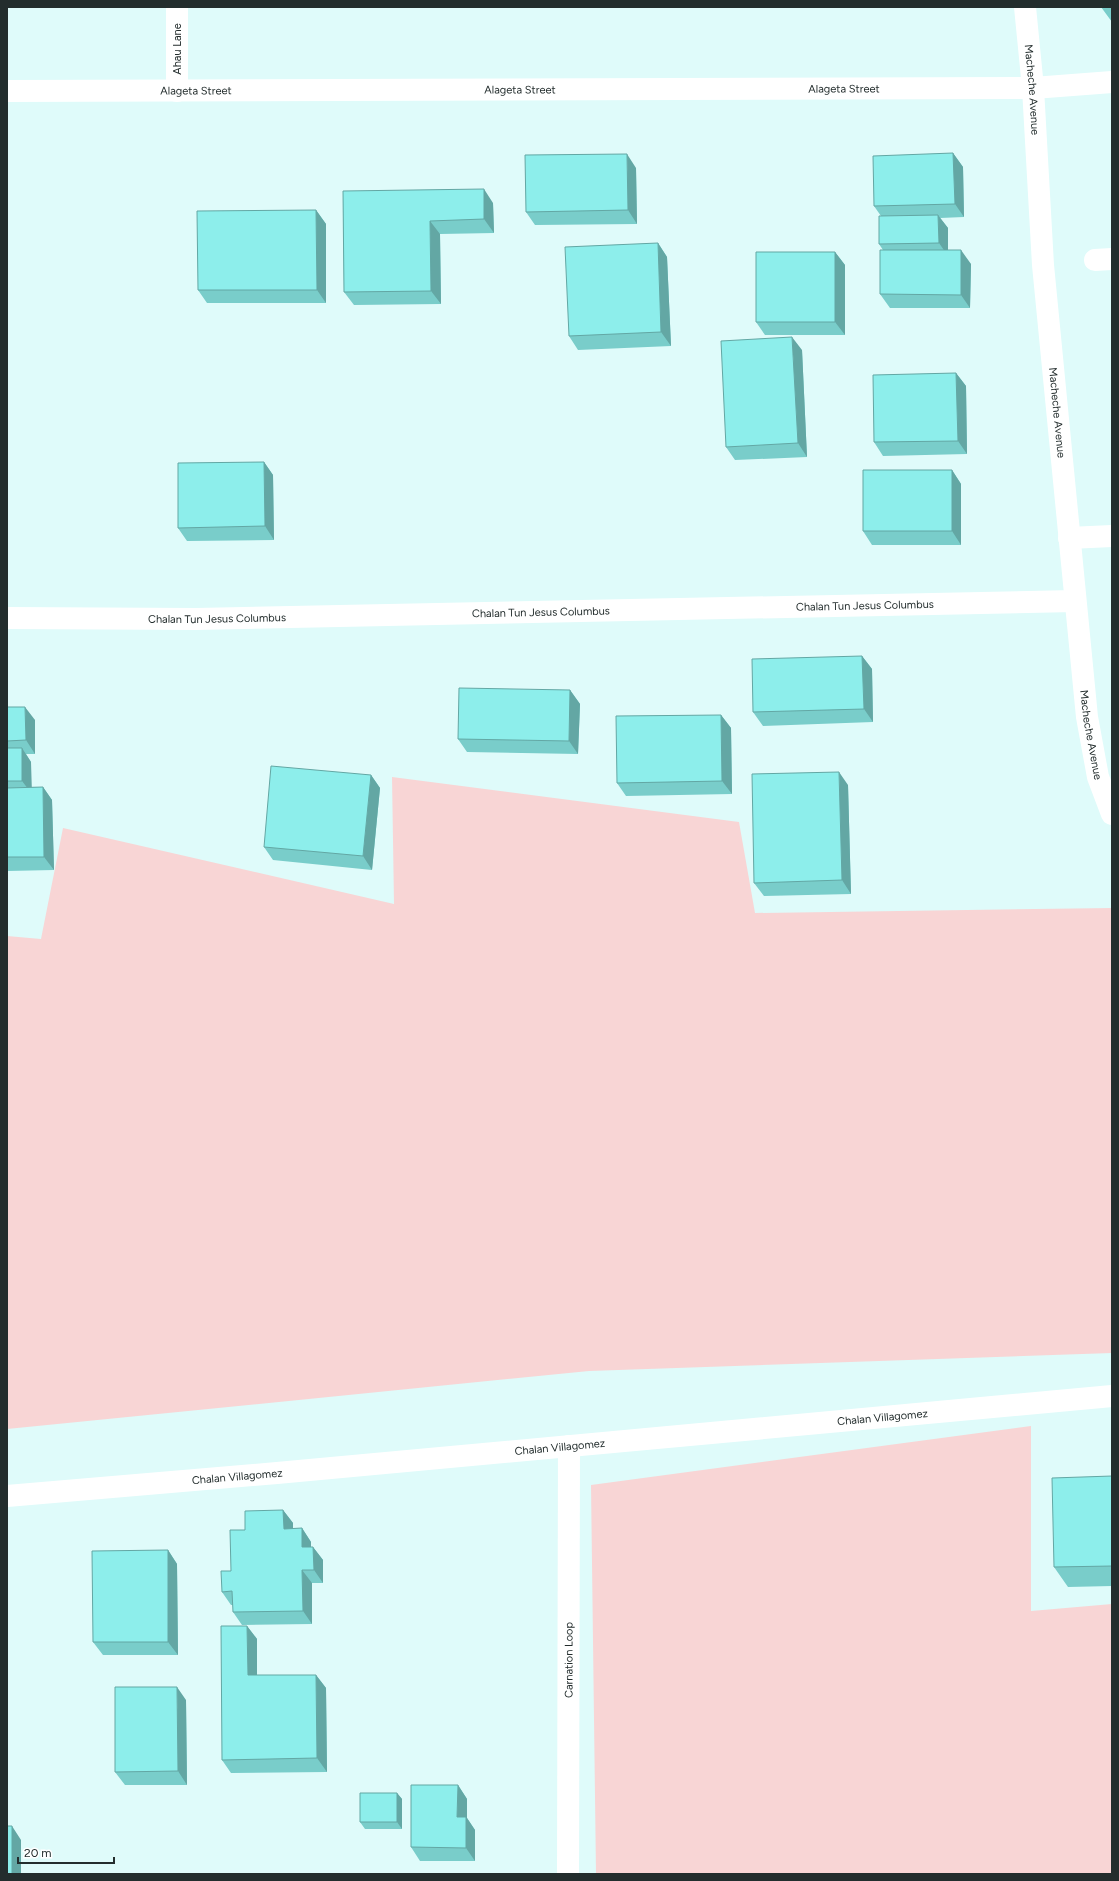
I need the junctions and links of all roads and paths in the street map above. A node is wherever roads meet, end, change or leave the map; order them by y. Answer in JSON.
{"nodes":[{"id":1,"x":177,"y":7,"type":"edge"},
{"id":2,"x":1025,"y":7,"type":"edge"},
{"id":3,"x":1112,"y":82,"type":"edge"},
{"id":4,"x":1033,"y":88,"type":"junction"},
{"id":5,"x":7,"y":91,"type":"edge"},
{"id":6,"x":177,"y":91,"type":"junction"},
{"id":7,"x":1112,"y":536,"type":"edge"},
{"id":8,"x":1069,"y":538,"type":"junction"},
{"id":9,"x":1075,"y":601,"type":"junction"},
{"id":10,"x":7,"y":618,"type":"edge"},
{"id":11,"x":1112,"y":814,"type":"edge"},
{"id":12,"x":1112,"y":1396,"type":"edge"},
{"id":13,"x":569,"y":1446,"type":"junction"},
{"id":14,"x":7,"y":1496,"type":"edge"},
{"id":15,"x":568,"y":1874,"type":"edge"}],
"edges":[{"from":1,"to":6,"type":"street","name":"Ahau Lane"},
{"from":2,"to":4,"type":"street","name":"Macheche Avenue"},
{"from":3,"to":4,"type":"street","name":"Alageta Street"},
{"from":4,"to":6,"type":"street","name":"Alageta Street"},
{"from":4,"to":8,"type":"street","name":"Macheche Avenue"},
{"from":5,"to":6,"type":"street","name":"Alageta Street"},
{"from":7,"to":8,"type":"street"},
{"from":8,"to":9,"type":"street","name":"Macheche Avenue"},
{"from":9,"to":10,"type":"street","name":"Chalan Tun Jesus Columbus"},
{"from":9,"to":11,"type":"street","name":"Macheche Avenue"},
{"from":12,"to":13,"type":"street","name":"Chalan Villagomez"},
{"from":13,"to":14,"type":"street","name":"Chalan Villagomez"},
{"from":13,"to":15,"type":"street","name":"Carnation Loop"}]}
